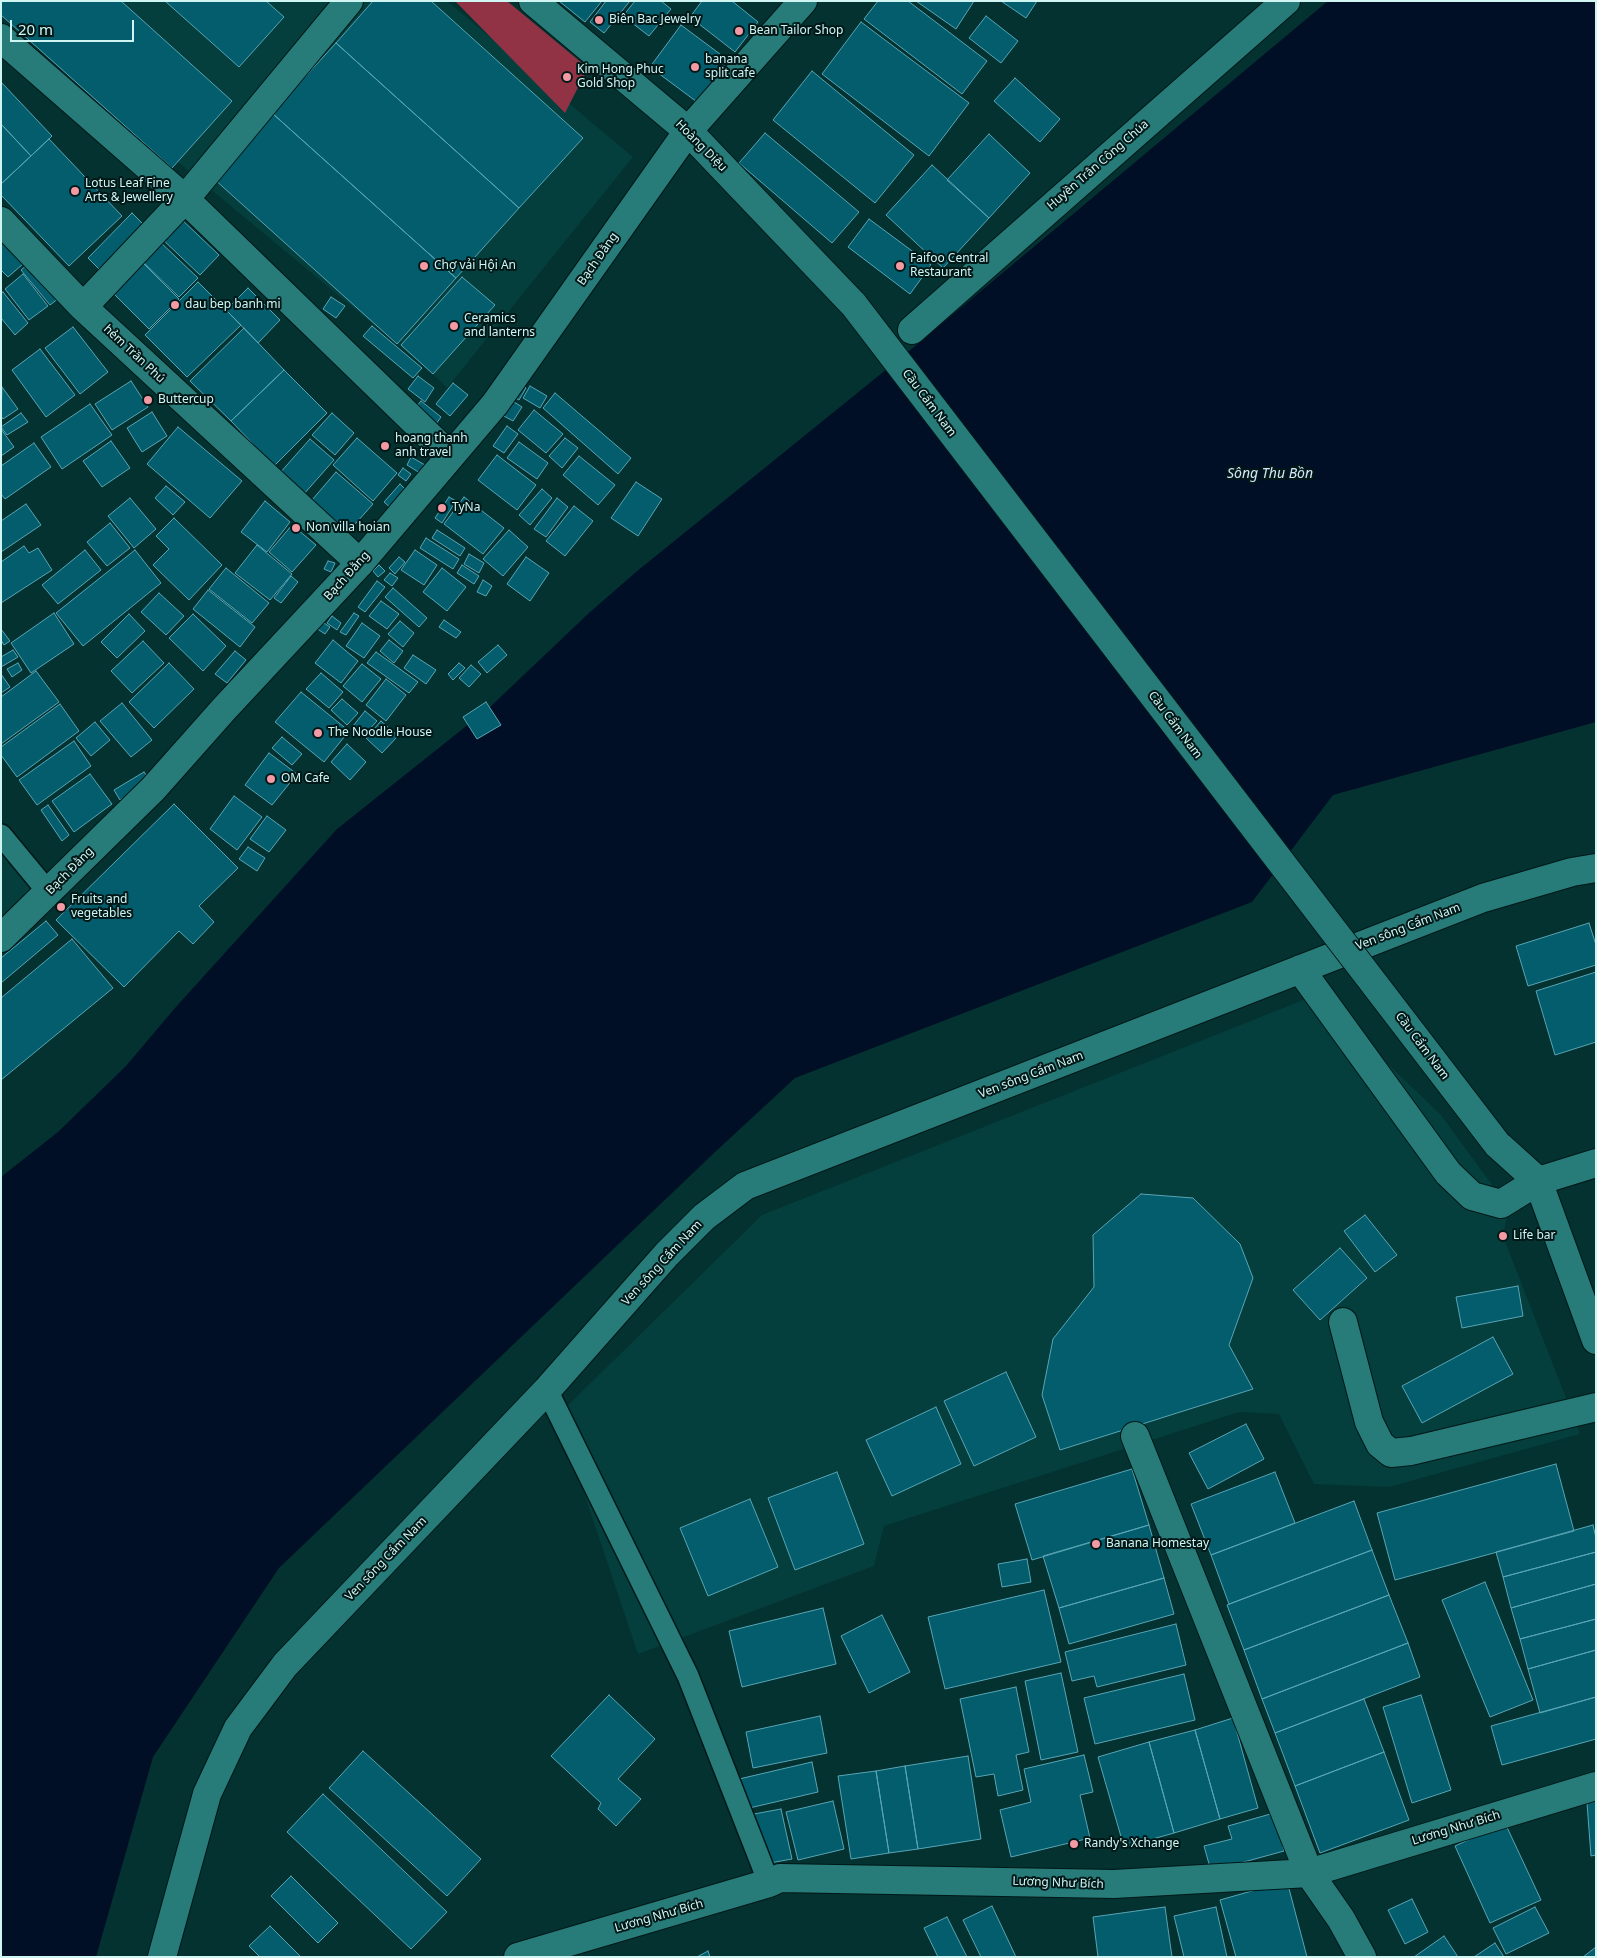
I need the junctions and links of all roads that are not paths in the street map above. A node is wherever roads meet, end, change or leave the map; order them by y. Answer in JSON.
{"nodes":[{"id":1,"x":349,"y":1,"type":"edge"},
{"id":2,"x":533,"y":1,"type":"edge"},
{"id":3,"x":1286,"y":1,"type":"edge"},
{"id":4,"x":794,"y":5,"type":"edge"},
{"id":5,"x":1,"y":38,"type":"edge"},
{"id":6,"x":688,"y":131,"type":"junction"},
{"id":7,"x":185,"y":199,"type":"junction"},
{"id":8,"x":1,"y":221,"type":"edge"},
{"id":9,"x":854,"y":305,"type":"joint"},
{"id":10,"x":83,"y":307,"type":"junction"},
{"id":11,"x":912,"y":330,"type":"dead end"},
{"id":12,"x":450,"y":456,"type":"junction"},
{"id":13,"x":360,"y":564,"type":"junction"},
{"id":14,"x":1,"y":835,"type":"edge"},
{"id":15,"x":1596,"y":868,"type":"edge"},
{"id":16,"x":49,"y":893,"type":"junction"},
{"id":17,"x":1,"y":938,"type":"edge"},
{"id":18,"x":1300,"y":970,"type":"junction"},
{"id":19,"x":1596,"y":1164,"type":"edge"},
{"id":20,"x":1538,"y":1181,"type":"junction"},
{"id":21,"x":1343,"y":1322,"type":"dead end"},
{"id":22,"x":1596,"y":1340,"type":"edge"},
{"id":23,"x":547,"y":1390,"type":"junction"},
{"id":24,"x":1596,"y":1407,"type":"edge"},
{"id":25,"x":1135,"y":1436,"type":"dead end"},
{"id":26,"x":1596,"y":1786,"type":"edge"},
{"id":27,"x":1309,"y":1873,"type":"junction"},
{"id":28,"x":769,"y":1883,"type":"junction"},
{"id":29,"x":162,"y":1957,"type":"edge"},
{"id":30,"x":518,"y":1957,"type":"edge"},
{"id":31,"x":1362,"y":1957,"type":"edge"}],
"edges":[{"from":1,"to":7,"type":"street"},
{"from":2,"to":6,"type":"street","name":"Hoàng Diệu"},
{"from":3,"to":11,"type":"street","name":"Huyền Trân Công Chúa"},
{"from":4,"to":6,"type":"street","name":"Bạch Đằng"},
{"from":5,"to":7,"type":"street"},
{"from":6,"to":9,"type":"street","name":"Hoàng Diệu"},
{"from":6,"to":12,"type":"street","name":"Bạch Đằng"},
{"from":7,"to":10,"type":"street"},
{"from":7,"to":12,"type":"street"},
{"from":8,"to":10,"type":"street","name":"hẻm Trần Phú"},
{"from":9,"to":20,"type":"street","name":"Cầu Cẩm Nam","bridge":true},
{"from":10,"to":13,"type":"street","name":"hẻm Trần Phú"},
{"from":12,"to":13,"type":"street","name":"Bạch Đằng"},
{"from":13,"to":16,"type":"street","name":"Bạch Đằng"},
{"from":14,"to":16,"type":"lane"},
{"from":15,"to":18,"type":"street","name":"Ven sông Cẩm Nam"},
{"from":16,"to":17,"type":"street","name":"Bạch Đằng"},
{"from":18,"to":20,"type":"street"},
{"from":18,"to":23,"type":"street","name":"Ven sông Cẩm Nam"},
{"from":19,"to":20,"type":"street"},
{"from":20,"to":22,"type":"street"},
{"from":21,"to":24,"type":"street"},
{"from":23,"to":28,"type":"lane"},
{"from":23,"to":29,"type":"street","name":"Ven sông Cẩm Nam"},
{"from":25,"to":27,"type":"street"},
{"from":26,"to":27,"type":"street","name":"Lương Như Bích"},
{"from":27,"to":28,"type":"street","name":"Lương Như Bích"},
{"from":27,"to":31,"type":"street"},
{"from":28,"to":30,"type":"street","name":"Lương Như Bích"}]}
